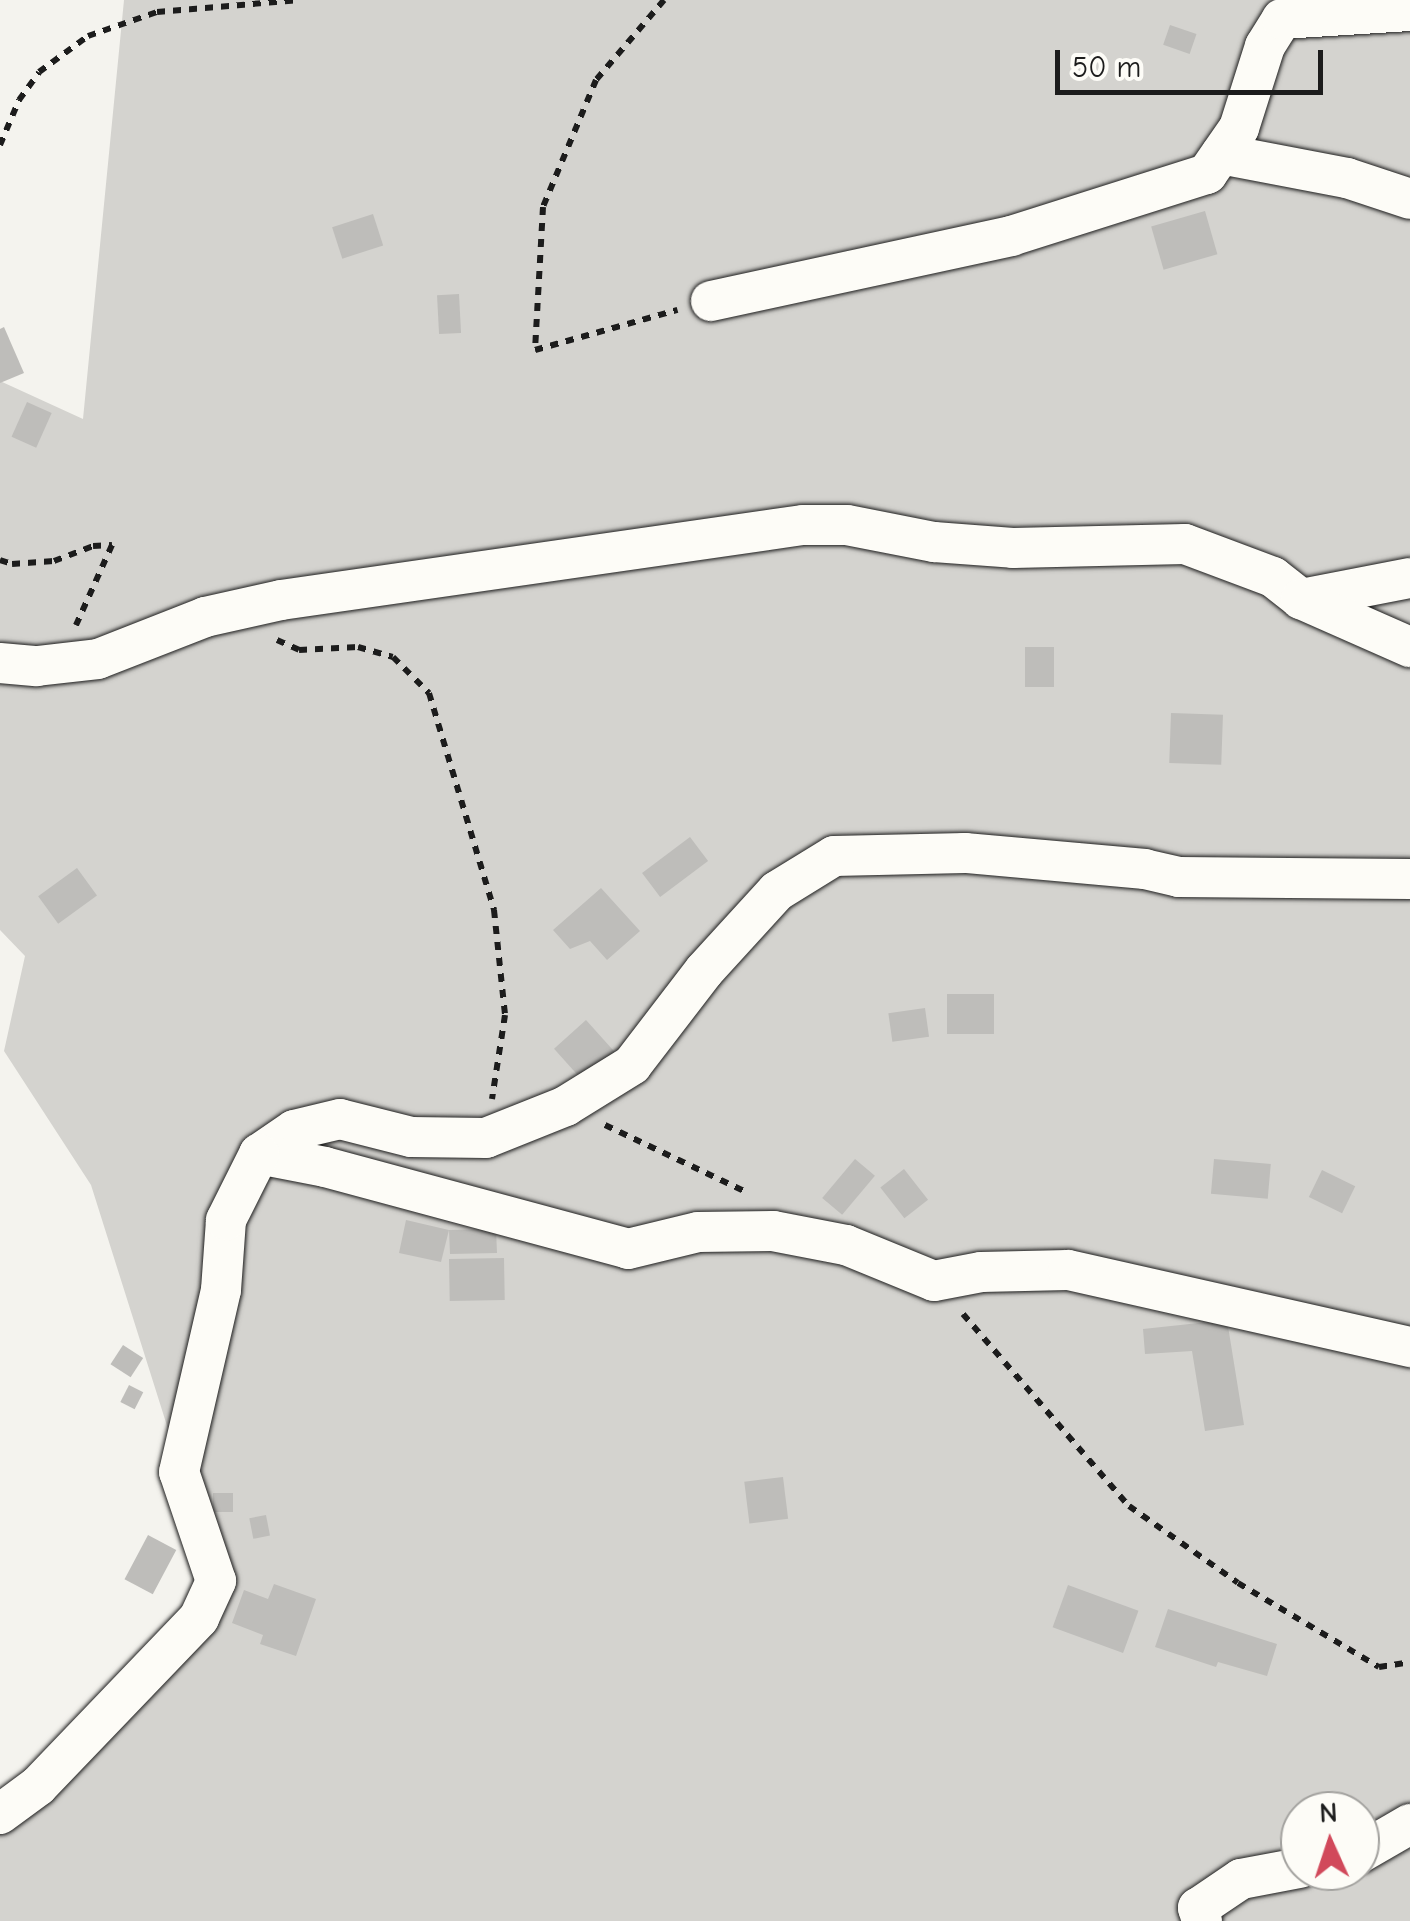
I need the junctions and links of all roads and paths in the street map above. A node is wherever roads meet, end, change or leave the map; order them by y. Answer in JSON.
{"nodes":[{"id":1,"x":300,"y":0,"type":"edge"},
{"id":2,"x":664,"y":0,"type":"edge"},
{"id":3,"x":1410,"y":11,"type":"edge"},
{"id":4,"x":0,"y":145,"type":"edge"},
{"id":5,"x":1221,"y":154,"type":"junction"},
{"id":6,"x":1410,"y":199,"type":"edge"},
{"id":7,"x":711,"y":301,"type":"joint"},
{"id":8,"x":0,"y":560,"type":"edge"},
{"id":9,"x":1410,"y":578,"type":"edge"},
{"id":10,"x":1302,"y":599,"type":"junction"},
{"id":11,"x":266,"y":635,"type":"dead end"},
{"id":12,"x":1410,"y":647,"type":"edge"},
{"id":13,"x":18,"y":665,"type":"edge"},
{"id":14,"x":1410,"y":878,"type":"edge"},
{"id":15,"x":566,"y":1106,"type":"junction"},
{"id":16,"x":486,"y":1138,"type":"junction"},
{"id":17,"x":259,"y":1154,"type":"junction"},
{"id":18,"x":760,"y":1198,"type":"dead end"},
{"id":19,"x":934,"y":1281,"type":"junction"},
{"id":20,"x":1410,"y":1347,"type":"edge"},
{"id":21,"x":1410,"y":1662,"type":"edge"},
{"id":22,"x":0,"y":1814,"type":"edge"},
{"id":23,"x":1410,"y":1824,"type":"edge"},
{"id":24,"x":1380,"y":1841,"type":"edge"},
{"id":25,"x":1280,"y":1872,"type":"edge"},
{"id":26,"x":1202,"y":1921,"type":"edge"}],
"edges":[{"from":1,"to":4,"type":"path"},
{"from":2,"to":7,"type":"path"},
{"from":3,"to":5,"type":"street"},
{"from":5,"to":6,"type":"street"},
{"from":5,"to":7,"type":"street"},
{"from":8,"to":13,"type":"path"},
{"from":9,"to":10,"type":"street"},
{"from":10,"to":12,"type":"street"},
{"from":10,"to":13,"type":"street"},
{"from":11,"to":16,"type":"path"},
{"from":14,"to":15,"type":"street"},
{"from":15,"to":16,"type":"street"},
{"from":15,"to":18,"type":"path"},
{"from":16,"to":17,"type":"street"},
{"from":17,"to":19,"type":"street"},
{"from":17,"to":22,"type":"street"},
{"from":19,"to":20,"type":"street"},
{"from":19,"to":21,"type":"path"},
{"from":23,"to":24,"type":"street"},
{"from":25,"to":26,"type":"street"}]}
